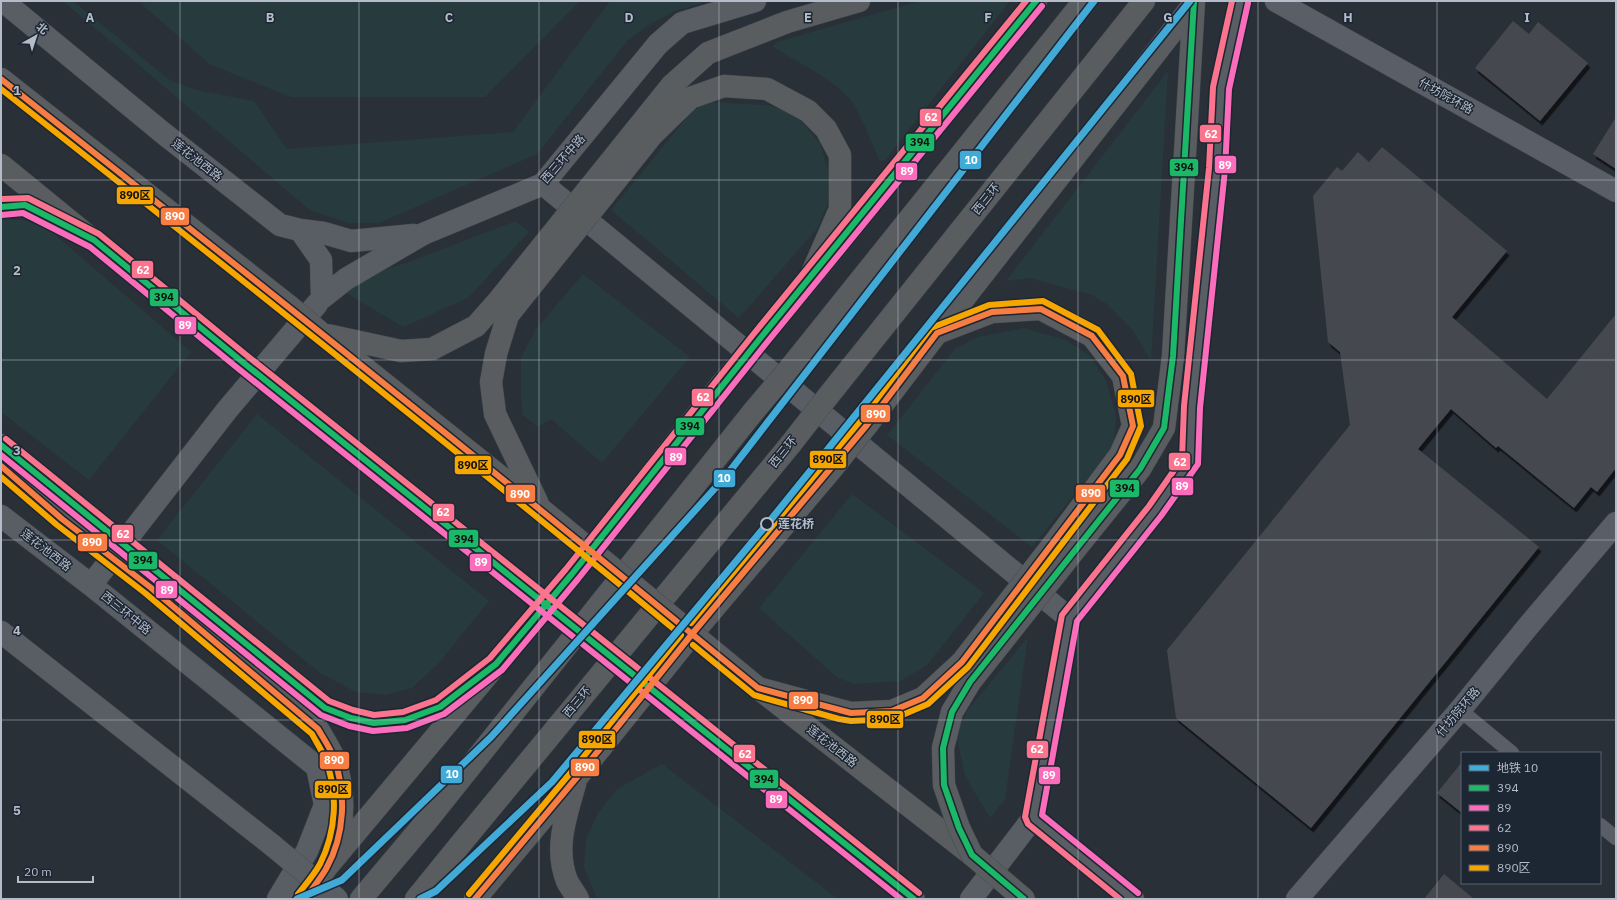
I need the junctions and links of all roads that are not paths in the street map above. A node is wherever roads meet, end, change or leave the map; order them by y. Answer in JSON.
{"nodes":[{"id":1,"x":3,"y":1,"type":"edge"},
{"id":2,"x":755,"y":1,"type":"edge"},
{"id":3,"x":859,"y":1,"type":"edge"},
{"id":4,"x":1036,"y":1,"type":"edge"},
{"id":5,"x":1084,"y":1,"type":"edge"},
{"id":6,"x":1144,"y":1,"type":"edge"},
{"id":7,"x":1240,"y":1,"type":"edge"},
{"id":8,"x":1276,"y":1,"type":"edge"},
{"id":9,"x":1194,"y":3,"type":"edge"},
{"id":10,"x":1,"y":79,"type":"edge"},
{"id":11,"x":1,"y":165,"type":"edge"},
{"id":12,"x":543,"y":184,"type":"junction"},
{"id":13,"x":598,"y":190,"type":"junction"},
{"id":14,"x":1616,"y":191,"type":"edge"},
{"id":15,"x":1,"y":207,"type":"edge"},
{"id":16,"x":300,"y":230,"type":"junction"},
{"id":17,"x":423,"y":234,"type":"junction"},
{"id":18,"x":94,"y":240,"type":"junction"},
{"id":19,"x":809,"y":280,"type":"junction"},
{"id":20,"x":322,"y":298,"type":"junction"},
{"id":21,"x":937,"y":333,"type":"junction"},
{"id":22,"x":321,"y":334,"type":"junction"},
{"id":23,"x":1,"y":445,"type":"edge"},
{"id":24,"x":1,"y":466,"type":"edge"},
{"id":25,"x":542,"y":510,"type":"junction"},
{"id":26,"x":68,"y":512,"type":"junction"},
{"id":27,"x":1,"y":516,"type":"edge"},
{"id":28,"x":1616,"y":523,"type":"edge"},
{"id":29,"x":1068,"y":543,"type":"junction"},
{"id":30,"x":156,"y":581,"type":"junction"},
{"id":31,"x":91,"y":585,"type":"junction"},
{"id":32,"x":1069,"y":618,"type":"junction"},
{"id":33,"x":1,"y":632,"type":"edge"},
{"id":34,"x":496,"y":664,"type":"junction"},
{"id":35,"x":758,"y":688,"type":"junction"},
{"id":36,"x":1460,"y":710,"type":"junction"},
{"id":37,"x":1511,"y":752,"type":"edge"},
{"id":38,"x":578,"y":776,"type":"junction"},
{"id":39,"x":1033,"y":818,"type":"junction"},
{"id":40,"x":1601,"y":826,"type":"edge"},
{"id":41,"x":1616,"y":838,"type":"edge"},
{"id":42,"x":972,"y":856,"type":"junction"},
{"id":43,"x":326,"y":868,"type":"junction"},
{"id":44,"x":278,"y":899,"type":"edge"},
{"id":45,"x":305,"y":899,"type":"edge"},
{"id":46,"x":337,"y":899,"type":"edge"},
{"id":47,"x":361,"y":899,"type":"edge"},
{"id":48,"x":416,"y":899,"type":"edge"},
{"id":49,"x":475,"y":899,"type":"edge"},
{"id":50,"x":578,"y":899,"type":"edge"},
{"id":51,"x":914,"y":899,"type":"edge"},
{"id":52,"x":971,"y":899,"type":"edge"},
{"id":53,"x":1024,"y":899,"type":"edge"},
{"id":54,"x":1132,"y":899,"type":"edge"},
{"id":55,"x":1297,"y":899,"type":"edge"}],
"edges":[{"from":1,"to":16,"type":"street","name":"莲花池西路"},
{"from":2,"to":12,"type":"street","name":"西三环中路"},
{"from":3,"to":13,"type":"highway"},
{"from":4,"to":19,"type":"highway"},
{"from":5,"to":47,"type":"highway","bridge":true},
{"from":6,"to":48,"type":"highway","name":"西三环","bridge":true},
{"from":7,"to":32,"type":"street"},
{"from":8,"to":14,"type":"street","name":"什坊院环路"},
{"from":9,"to":21,"type":"highway"},
{"from":9,"to":29,"type":"highway"},
{"from":10,"to":22,"type":"highway","name":"莲花池西路","bridge":true},
{"from":11,"to":18,"type":"highway"},
{"from":12,"to":17,"type":"street","name":"西三环中路"},
{"from":12,"to":32,"type":"street"},
{"from":13,"to":19,"type":"highway"},
{"from":13,"to":22,"type":"highway","bridge":true},
{"from":13,"to":25,"type":"highway","bridge":true},
{"from":15,"to":18,"type":"highway"},
{"from":16,"to":17,"type":"street","name":"莲花池西路"},
{"from":16,"to":20,"type":"street"},
{"from":17,"to":20,"type":"street","name":"西三环中路"},
{"from":18,"to":51,"type":"highway","bridge":true},
{"from":19,"to":34,"type":"highway","bridge":true},
{"from":20,"to":31,"type":"street","name":"西三环中路"},
{"from":21,"to":29,"type":"highway"},
{"from":21,"to":38,"type":"highway","bridge":true},
{"from":22,"to":25,"type":"highway","name":"莲花池西路","bridge":true},
{"from":23,"to":26,"type":"highway"},
{"from":24,"to":26,"type":"highway"},
{"from":25,"to":35,"type":"highway","name":"莲花池西路","bridge":true},
{"from":26,"to":30,"type":"highway","bridge":true},
{"from":27,"to":31,"type":"street","name":"莲花池西路"},
{"from":28,"to":36,"type":"street","name":"什坊院环路"},
{"from":29,"to":35,"type":"highway","bridge":true},
{"from":29,"to":42,"type":"highway","bridge":true},
{"from":30,"to":34,"type":"highway"},
{"from":30,"to":43,"type":"highway"},
{"from":31,"to":44,"type":"street","name":"西三环中路"},
{"from":32,"to":39,"type":"street"},
{"from":33,"to":46,"type":"street","bridge":true},
{"from":34,"to":43,"type":"highway"},
{"from":35,"to":42,"type":"highway","name":"莲花池西路","bridge":true},
{"from":36,"to":37,"type":"lane"},
{"from":36,"to":55,"type":"street","name":"什坊院环路"},
{"from":38,"to":49,"type":"highway"},
{"from":38,"to":50,"type":"highway"},
{"from":39,"to":52,"type":"street"},
{"from":39,"to":54,"type":"street"},
{"from":40,"to":41,"type":"lane"},
{"from":42,"to":53,"type":"highway","name":"莲花池西路","bridge":true},
{"from":43,"to":45,"type":"highway"}]}
